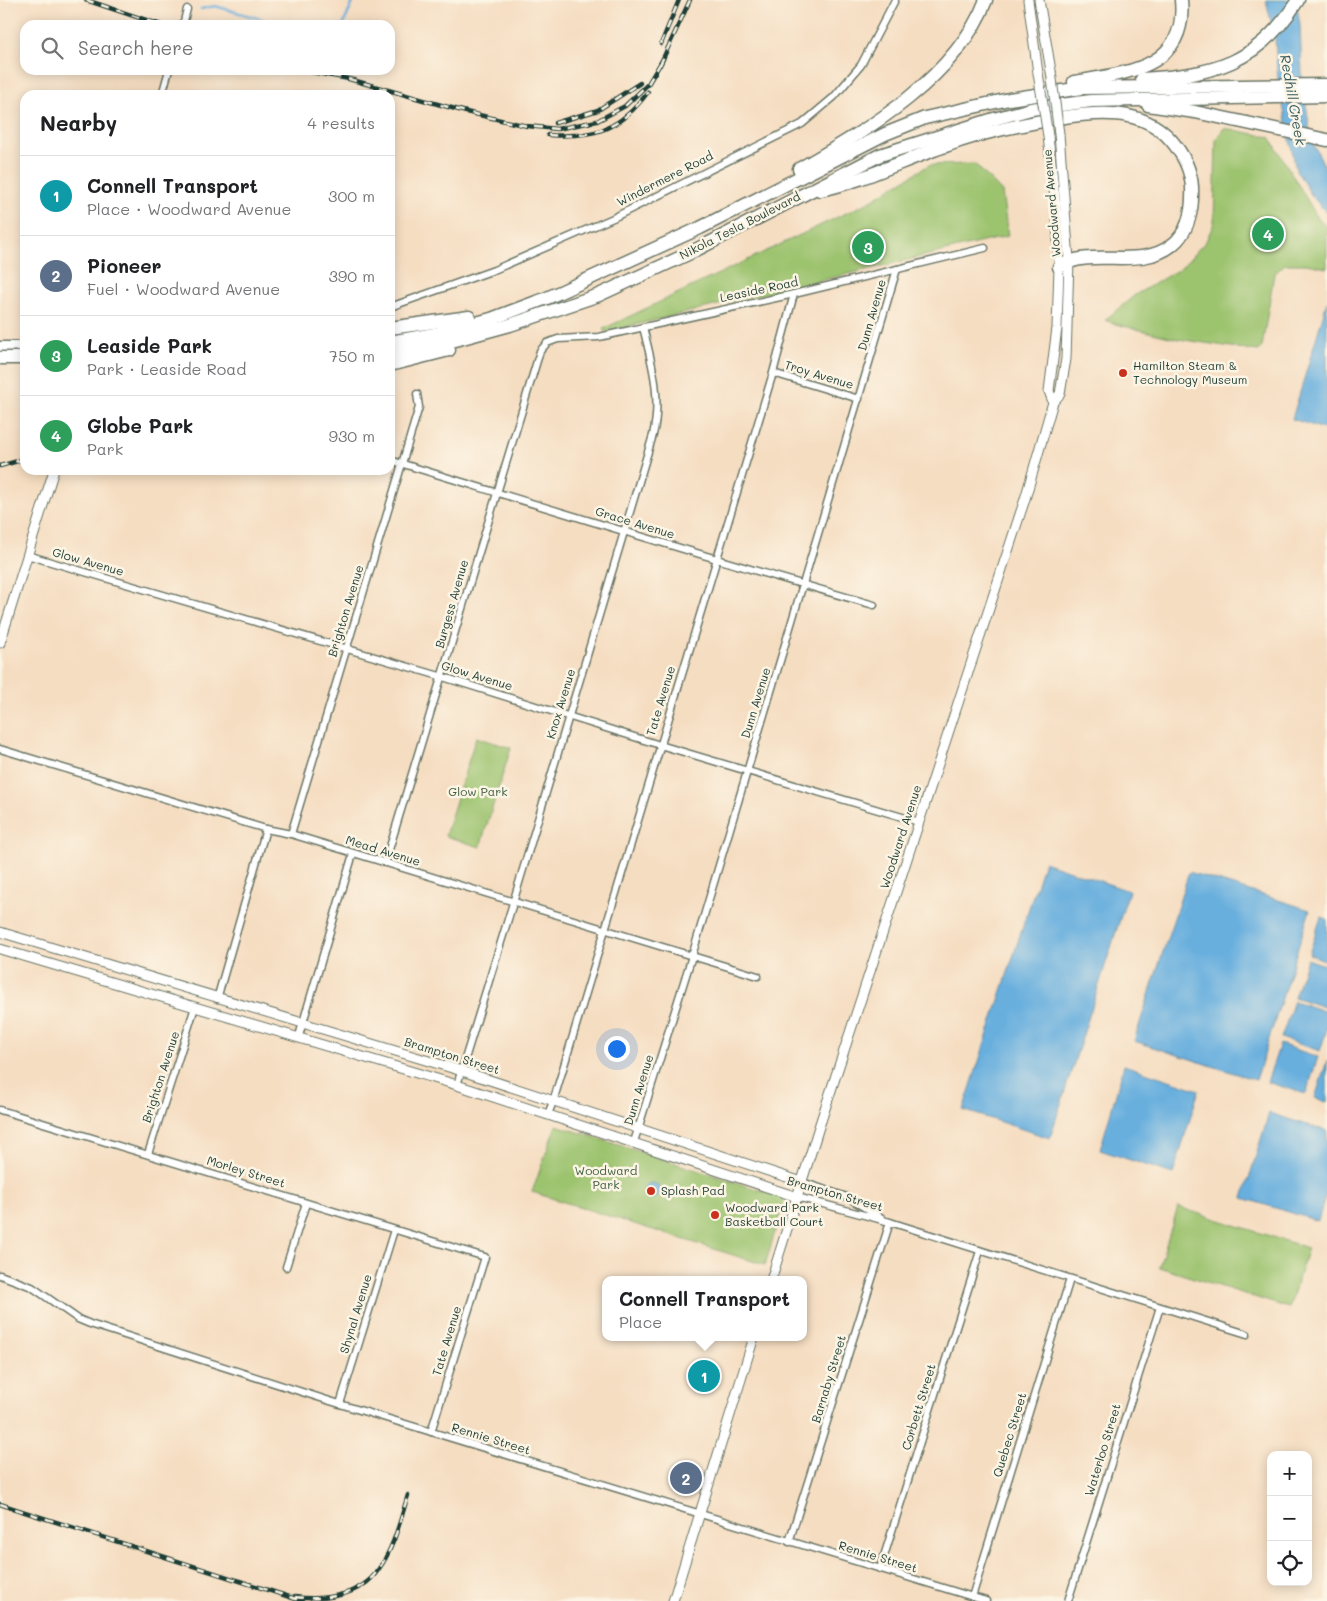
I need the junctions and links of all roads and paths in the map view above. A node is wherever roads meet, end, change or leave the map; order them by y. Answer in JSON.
{"nodes":[{"id":1,"x":895,"y":0,"type":"edge"},
{"id":2,"x":986,"y":0,"type":"edge"},
{"id":3,"x":1028,"y":0,"type":"edge"},
{"id":4,"x":1039,"y":0,"type":"edge"},
{"id":5,"x":1182,"y":0,"type":"edge"},
{"id":6,"x":1298,"y":0,"type":"edge"},
{"id":7,"x":187,"y":9,"type":"dead end"},
{"id":8,"x":184,"y":20,"type":"edge"},
{"id":9,"x":168,"y":75,"type":"edge"},
{"id":10,"x":1327,"y":85,"type":"edge"},
{"id":11,"x":1082,"y":88,"type":"junction"},
{"id":12,"x":164,"y":90,"type":"edge"},
{"id":13,"x":1255,"y":91,"type":"junction"},
{"id":14,"x":1323,"y":97,"type":"edge"},
{"id":15,"x":1091,"y":101,"type":"junction"},
{"id":16,"x":964,"y":108,"type":"junction"},
{"id":17,"x":1327,"y":140,"type":"edge"},
{"id":18,"x":803,"y":194,"type":"junction"},
{"id":19,"x":700,"y":228,"type":"junction"},
{"id":20,"x":985,"y":248,"type":"dead end"},
{"id":21,"x":1064,"y":264,"type":"junction"},
{"id":22,"x":897,"y":269,"type":"junction"},
{"id":23,"x":794,"y":294,"type":"junction"},
{"id":24,"x":547,"y":298,"type":"junction"},
{"id":25,"x":395,"y":305,"type":"edge"},
{"id":26,"x":552,"y":312,"type":"junction"},
{"id":27,"x":395,"y":327,"type":"edge"},
{"id":28,"x":643,"y":327,"type":"junction"},
{"id":29,"x":395,"y":341,"type":"edge"},
{"id":30,"x":20,"y":344,"type":"edge"},
{"id":31,"x":0,"y":346,"type":"edge"},
{"id":32,"x":20,"y":348,"type":"edge"},
{"id":33,"x":540,"y":351,"type":"joint"},
{"id":34,"x":395,"y":353,"type":"edge"},
{"id":35,"x":20,"y":358,"type":"edge"},
{"id":36,"x":0,"y":359,"type":"edge"},
{"id":37,"x":20,"y":362,"type":"edge"},
{"id":38,"x":395,"y":364,"type":"edge"},
{"id":39,"x":773,"y":373,"type":"junction"},
{"id":40,"x":417,"y":394,"type":"dead end"},
{"id":41,"x":859,"y":399,"type":"junction"},
{"id":42,"x":395,"y":461,"type":"edge"},
{"id":43,"x":402,"y":463,"type":"junction"},
{"id":44,"x":52,"y":475,"type":"edge"},
{"id":45,"x":497,"y":493,"type":"junction"},
{"id":46,"x":625,"y":530,"type":"junction"},
{"id":47,"x":27,"y":555,"type":"junction"},
{"id":48,"x":716,"y":561,"type":"junction"},
{"id":49,"x":803,"y":585,"type":"junction"},
{"id":50,"x":874,"y":605,"type":"dead end"},
{"id":51,"x":0,"y":643,"type":"edge"},
{"id":52,"x":347,"y":650,"type":"junction"},
{"id":53,"x":443,"y":677,"type":"junction"},
{"id":54,"x":569,"y":717,"type":"junction"},
{"id":55,"x":660,"y":745,"type":"junction"},
{"id":56,"x":0,"y":749,"type":"edge"},
{"id":57,"x":748,"y":771,"type":"junction"},
{"id":58,"x":919,"y":822,"type":"junction"},
{"id":59,"x":266,"y":829,"type":"junction"},
{"id":60,"x":290,"y":834,"type":"junction"},
{"id":61,"x":353,"y":854,"type":"junction"},
{"id":62,"x":385,"y":864,"type":"junction"},
{"id":63,"x":513,"y":903,"type":"junction"},
{"id":64,"x":605,"y":930,"type":"junction"},
{"id":65,"x":0,"y":932,"type":"edge"},
{"id":66,"x":0,"y":949,"type":"edge"},
{"id":67,"x":692,"y":956,"type":"junction"},
{"id":68,"x":758,"y":976,"type":"dead end"},
{"id":69,"x":217,"y":999,"type":"junction"},
{"id":70,"x":195,"y":1007,"type":"junction"},
{"id":71,"x":303,"y":1023,"type":"junction"},
{"id":72,"x":299,"y":1036,"type":"junction"},
{"id":73,"x":462,"y":1071,"type":"junction"},
{"id":74,"x":456,"y":1085,"type":"junction"},
{"id":75,"x":553,"y":1102,"type":"junction"},
{"id":76,"x":0,"y":1110,"type":"edge"},
{"id":77,"x":548,"y":1114,"type":"junction"},
{"id":78,"x":638,"y":1130,"type":"junction"},
{"id":79,"x":634,"y":1142,"type":"junction"},
{"id":80,"x":148,"y":1154,"type":"junction"},
{"id":81,"x":802,"y":1182,"type":"junction"},
{"id":82,"x":797,"y":1197,"type":"junction"},
{"id":83,"x":306,"y":1203,"type":"junction"},
{"id":84,"x":890,"y":1222,"type":"junction"},
{"id":85,"x":394,"y":1230,"type":"junction"},
{"id":86,"x":980,"y":1251,"type":"junction"},
{"id":87,"x":485,"y":1258,"type":"joint"},
{"id":88,"x":286,"y":1267,"type":"dead end"},
{"id":89,"x":0,"y":1275,"type":"edge"},
{"id":90,"x":772,"y":1276,"type":"edge"},
{"id":91,"x":1070,"y":1279,"type":"junction"},
{"id":92,"x":1160,"y":1307,"type":"junction"},
{"id":93,"x":1247,"y":1334,"type":"dead end"},
{"id":94,"x":753,"y":1341,"type":"edge"},
{"id":95,"x":340,"y":1404,"type":"junction"},
{"id":96,"x":431,"y":1432,"type":"junction"},
{"id":97,"x":699,"y":1515,"type":"junction"},
{"id":98,"x":790,"y":1542,"type":"junction"},
{"id":99,"x":880,"y":1569,"type":"junction"},
{"id":100,"x":972,"y":1597,"type":"junction"},
{"id":101,"x":673,"y":1601,"type":"edge"},
{"id":102,"x":986,"y":1601,"type":"edge"},
{"id":103,"x":1068,"y":1601,"type":"edge"}],
"edges":[{"from":1,"to":25,"type":"street","name":"Windermere Road"},
{"from":2,"to":19,"type":"highway"},
{"from":3,"to":21,"type":"main road","name":"Woodward Avenue","bridge":true},
{"from":4,"to":21,"type":"main road","name":"Woodward Avenue","bridge":true},
{"from":5,"to":16,"type":"highway"},
{"from":6,"to":11,"type":"highway"},
{"from":7,"to":8,"type":"street"},
{"from":9,"to":12,"type":"street"},
{"from":10,"to":13,"type":"highway"},
{"from":11,"to":13,"type":"highway"},
{"from":11,"to":16,"type":"highway","name":"Nikola Tesla Boulevard"},
{"from":13,"to":14,"type":"highway"},
{"from":13,"to":15,"type":"highway"},
{"from":15,"to":17,"type":"highway"},
{"from":15,"to":18,"type":"highway","name":"Nikola Tesla Boulevard"},
{"from":16,"to":19,"type":"highway","name":"Nikola Tesla Boulevard"},
{"from":18,"to":21,"type":"highway"},
{"from":18,"to":26,"type":"highway","name":"Nikola Tesla Boulevard"},
{"from":19,"to":24,"type":"highway","name":"Nikola Tesla Boulevard"},
{"from":20,"to":22,"type":"street","name":"Leaside Road"},
{"from":21,"to":58,"type":"main road","name":"Woodward Avenue"},
{"from":22,"to":23,"type":"street","name":"Leaside Road"},
{"from":22,"to":41,"type":"street","name":"Dunn Avenue"},
{"from":23,"to":28,"type":"street","name":"Leaside Road"},
{"from":23,"to":39,"type":"street","name":"Tate Avenue"},
{"from":24,"to":27,"type":"highway"},
{"from":24,"to":29,"type":"highway","name":"Nikola Tesla Boulevard"},
{"from":26,"to":34,"type":"highway","name":"Nikola Tesla Boulevard"},
{"from":26,"to":38,"type":"highway"},
{"from":28,"to":33,"type":"street","name":"Leaside Road"},
{"from":28,"to":46,"type":"street","name":"Knox Avenue"},
{"from":30,"to":31,"type":"main road"},
{"from":31,"to":32,"type":"highway"},
{"from":33,"to":45,"type":"street","name":"Burgess Avenue"},
{"from":35,"to":36,"type":"highway","bridge":true},
{"from":36,"to":37,"type":"main road"},
{"from":39,"to":41,"type":"street","name":"Troy Avenue"},
{"from":39,"to":48,"type":"street","name":"Tate Avenue"},
{"from":40,"to":43,"type":"street","name":"Brighton Avenue"},
{"from":41,"to":49,"type":"street","name":"Dunn Avenue"},
{"from":42,"to":43,"type":"street","name":"Grace Avenue"},
{"from":43,"to":45,"type":"street","name":"Grace Avenue"},
{"from":43,"to":52,"type":"street","name":"Brighton Avenue"},
{"from":44,"to":47,"type":"main road"},
{"from":45,"to":46,"type":"street","name":"Grace Avenue"},
{"from":45,"to":53,"type":"street","name":"Burgess Avenue"},
{"from":46,"to":48,"type":"street","name":"Grace Avenue"},
{"from":46,"to":54,"type":"street","name":"Knox Avenue"},
{"from":47,"to":51,"type":"main road"},
{"from":47,"to":52,"type":"street","name":"Glow Avenue"},
{"from":48,"to":49,"type":"street","name":"Grace Avenue"},
{"from":48,"to":55,"type":"street","name":"Tate Avenue"},
{"from":49,"to":50,"type":"street","name":"Grace Avenue"},
{"from":49,"to":57,"type":"street","name":"Dunn Avenue"},
{"from":52,"to":53,"type":"street","name":"Glow Avenue"},
{"from":52,"to":60,"type":"street","name":"Brighton Avenue"},
{"from":53,"to":54,"type":"street","name":"Glow Avenue"},
{"from":53,"to":62,"type":"street","name":"Burgess Avenue"},
{"from":54,"to":55,"type":"street","name":"Glow Avenue"},
{"from":54,"to":63,"type":"street","name":"Knox Avenue"},
{"from":55,"to":57,"type":"street","name":"Glow Avenue"},
{"from":55,"to":64,"type":"street","name":"Tate Avenue"},
{"from":56,"to":59,"type":"street","name":"Mead Avenue"},
{"from":57,"to":58,"type":"street","name":"Glow Avenue"},
{"from":57,"to":67,"type":"street","name":"Dunn Avenue"},
{"from":58,"to":81,"type":"main road","name":"Woodward Avenue"},
{"from":59,"to":60,"type":"street","name":"Mead Avenue"},
{"from":59,"to":69,"type":"street"},
{"from":60,"to":61,"type":"street","name":"Mead Avenue"},
{"from":61,"to":62,"type":"street","name":"Mead Avenue"},
{"from":61,"to":71,"type":"street"},
{"from":62,"to":63,"type":"street","name":"Mead Avenue"},
{"from":63,"to":64,"type":"street","name":"Mead Avenue"},
{"from":63,"to":73,"type":"street","name":"Knox Avenue"},
{"from":64,"to":67,"type":"street","name":"Mead Avenue"},
{"from":64,"to":75,"type":"street","name":"Tate Avenue"},
{"from":65,"to":69,"type":"main road","name":"Brampton Street"},
{"from":66,"to":70,"type":"main road","name":"Brampton Street"},
{"from":67,"to":68,"type":"street","name":"Mead Avenue"},
{"from":67,"to":78,"type":"street","name":"Dunn Avenue"},
{"from":69,"to":71,"type":"main road","name":"Brampton Street"},
{"from":70,"to":72,"type":"main road","name":"Brampton Street"},
{"from":70,"to":80,"type":"street","name":"Brighton Avenue"},
{"from":71,"to":72,"type":"street"},
{"from":71,"to":73,"type":"main road","name":"Brampton Street"},
{"from":72,"to":74,"type":"main road","name":"Brampton Street"},
{"from":73,"to":74,"type":"street","name":"Knox Avenue"},
{"from":73,"to":75,"type":"main road","name":"Brampton Street"},
{"from":74,"to":77,"type":"main road","name":"Brampton Street"},
{"from":75,"to":77,"type":"street","name":"Tate Avenue"},
{"from":75,"to":78,"type":"main road","name":"Brampton Street"},
{"from":76,"to":80,"type":"street","name":"Morley Street"},
{"from":77,"to":79,"type":"main road","name":"Brampton Street"},
{"from":78,"to":79,"type":"street","name":"Dunn Avenue"},
{"from":78,"to":81,"type":"main road","name":"Brampton Street"},
{"from":79,"to":82,"type":"main road","name":"Brampton Street"},
{"from":80,"to":83,"type":"street","name":"Morley Street"},
{"from":81,"to":82,"type":"main road","name":"Woodward Avenue"},
{"from":81,"to":84,"type":"street","name":"Brampton Street"},
{"from":82,"to":84,"type":"street","name":"Brampton Street"},
{"from":82,"to":90,"type":"main road","name":"Woodward Avenue"},
{"from":83,"to":85,"type":"street","name":"Morley Street"},
{"from":83,"to":88,"type":"street"},
{"from":84,"to":86,"type":"street","name":"Brampton Street"},
{"from":84,"to":98,"type":"street","name":"Barnaby Street"},
{"from":85,"to":87,"type":"street","name":"Morley Street"},
{"from":85,"to":95,"type":"street","name":"Shynal Avenue"},
{"from":86,"to":91,"type":"street","name":"Brampton Street"},
{"from":86,"to":99,"type":"street","name":"Corbett Street"},
{"from":87,"to":96,"type":"street","name":"Tate Avenue"},
{"from":89,"to":95,"type":"street","name":"Rennie Street"},
{"from":91,"to":92,"type":"street","name":"Brampton Street"},
{"from":91,"to":100,"type":"street","name":"Quebec Street"},
{"from":92,"to":93,"type":"street","name":"Brampton Street"},
{"from":92,"to":103,"type":"street","name":"Waterloo Street"},
{"from":94,"to":97,"type":"main road"},
{"from":95,"to":96,"type":"street","name":"Rennie Street"},
{"from":96,"to":97,"type":"street","name":"Rennie Street"},
{"from":97,"to":98,"type":"street","name":"Rennie Street"},
{"from":97,"to":101,"type":"main road"},
{"from":98,"to":99,"type":"street","name":"Rennie Street"},
{"from":99,"to":100,"type":"street","name":"Rennie Street"},
{"from":100,"to":102,"type":"street","name":"Rennie Street"}]}
